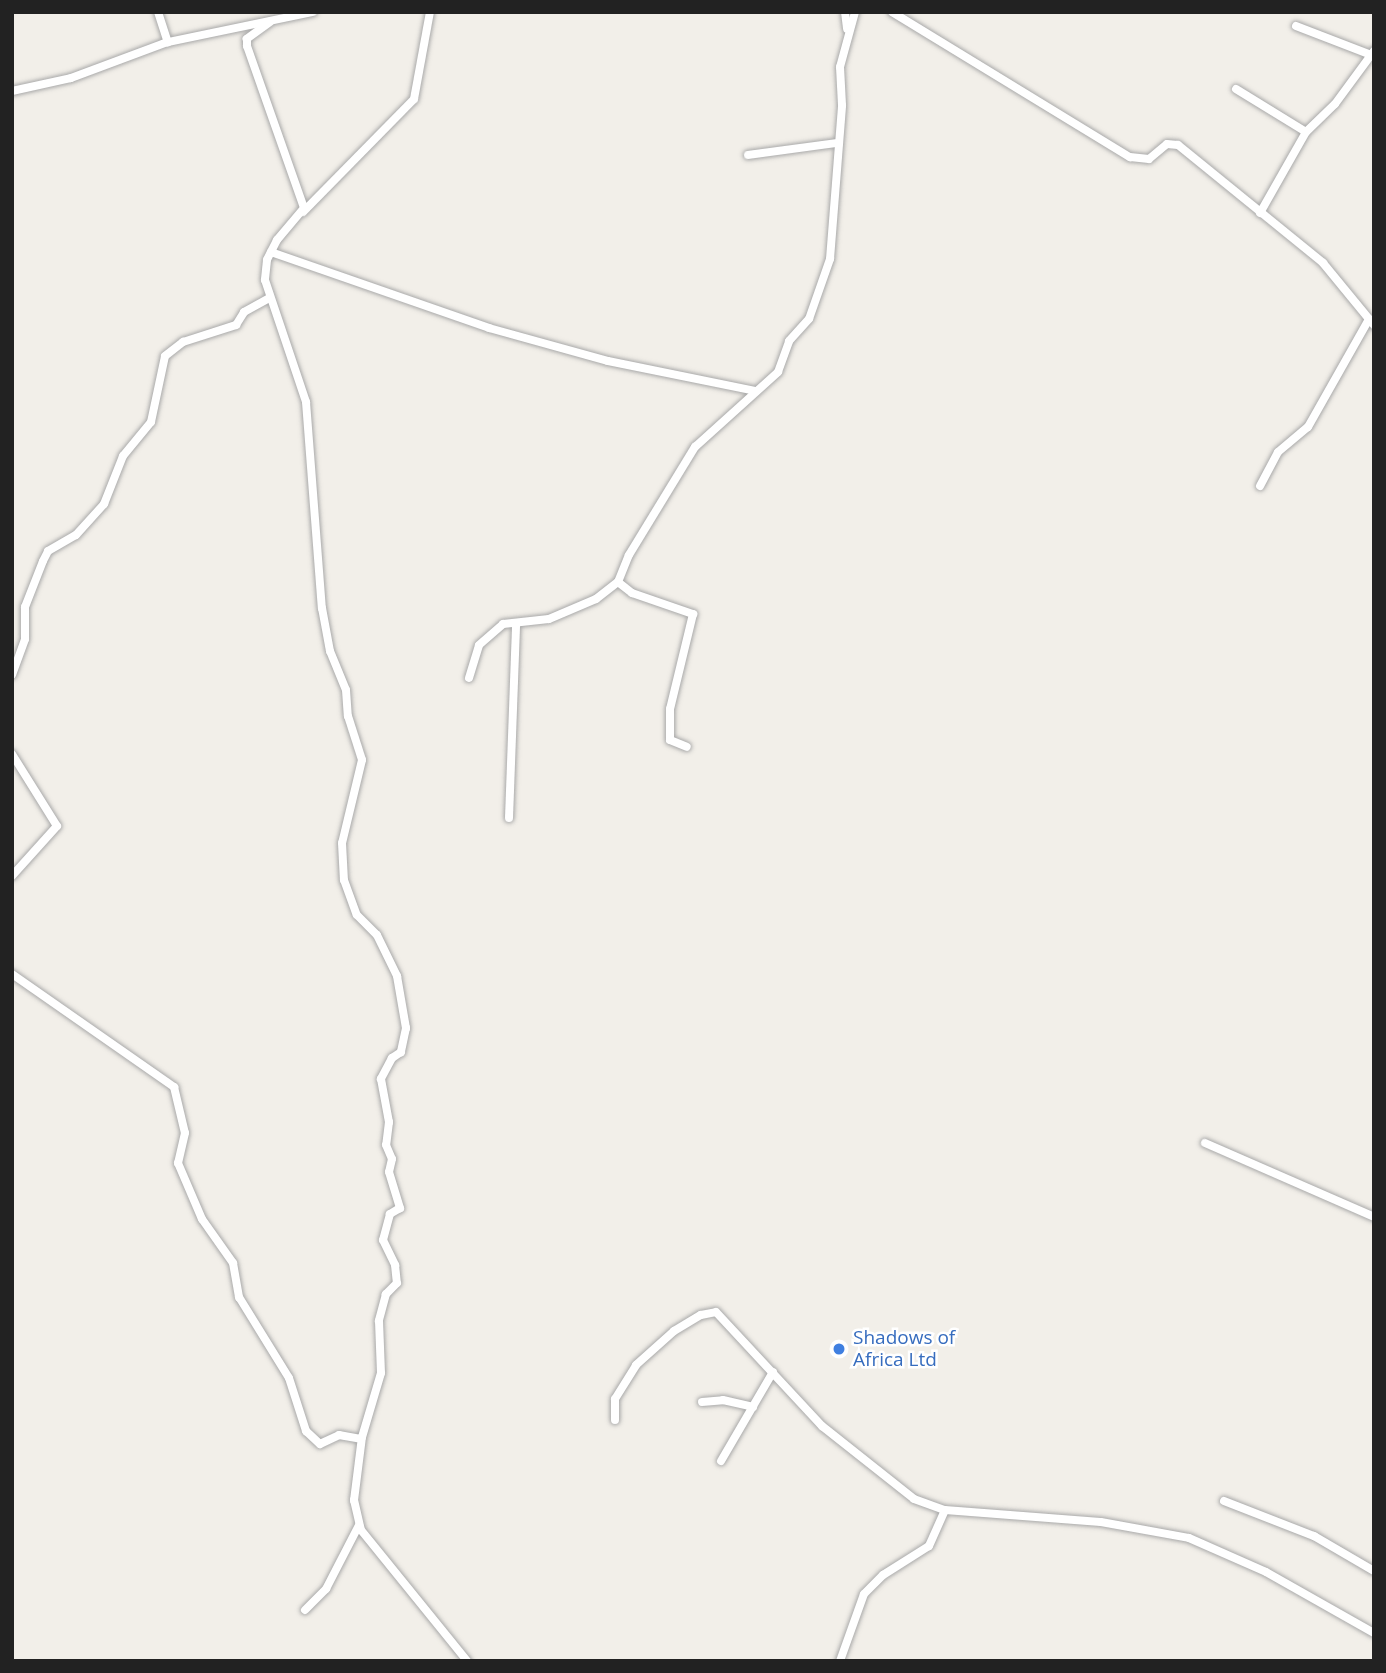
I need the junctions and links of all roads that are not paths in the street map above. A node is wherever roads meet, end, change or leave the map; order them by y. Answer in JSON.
{"nodes":[{"id":1,"x":158,"y":12,"type":"edge"},
{"id":2,"x":313,"y":12,"type":"edge"},
{"id":3,"x":430,"y":12,"type":"edge"},
{"id":4,"x":845,"y":12,"type":"edge"},
{"id":5,"x":855,"y":12,"type":"edge"},
{"id":6,"x":892,"y":12,"type":"edge"},
{"id":7,"x":273,"y":18,"type":"edge"},
{"id":8,"x":1296,"y":26,"type":"dead end"},
{"id":9,"x":847,"y":29,"type":"junction"},
{"id":10,"x":168,"y":42,"type":"junction"},
{"id":11,"x":1372,"y":53,"type":"edge"},
{"id":12,"x":1374,"y":65,"type":"edge"},
{"id":13,"x":1363,"y":67,"type":"junction"},
{"id":14,"x":1236,"y":89,"type":"dead end"},
{"id":15,"x":12,"y":90,"type":"edge"},
{"id":16,"x":1306,"y":132,"type":"junction"},
{"id":17,"x":837,"y":143,"type":"junction"},
{"id":18,"x":748,"y":155,"type":"dead end"},
{"id":19,"x":303,"y":212,"type":"junction"},
{"id":20,"x":1260,"y":213,"type":"junction"},
{"id":21,"x":271,"y":252,"type":"junction"},
{"id":22,"x":269,"y":298,"type":"junction"},
{"id":23,"x":1371,"y":322,"type":"edge"},
{"id":24,"x":755,"y":391,"type":"junction"},
{"id":25,"x":1260,"y":486,"type":"dead end"},
{"id":26,"x":618,"y":582,"type":"junction"},
{"id":27,"x":516,"y":625,"type":"junction"},
{"id":28,"x":12,"y":675,"type":"edge"},
{"id":29,"x":469,"y":678,"type":"dead end"},
{"id":30,"x":687,"y":747,"type":"dead end"},
{"id":31,"x":12,"y":754,"type":"edge"},
{"id":32,"x":509,"y":818,"type":"dead end"},
{"id":33,"x":12,"y":876,"type":"edge"},
{"id":34,"x":12,"y":974,"type":"edge"},
{"id":35,"x":1205,"y":1143,"type":"dead end"},
{"id":36,"x":1374,"y":1217,"type":"edge"},
{"id":37,"x":773,"y":1372,"type":"junction"},
{"id":38,"x":702,"y":1402,"type":"dead end"},
{"id":39,"x":753,"y":1407,"type":"junction"},
{"id":40,"x":615,"y":1420,"type":"dead end"},
{"id":41,"x":361,"y":1439,"type":"junction"},
{"id":42,"x":721,"y":1461,"type":"dead end"},
{"id":43,"x":1224,"y":1501,"type":"dead end"},
{"id":44,"x":945,"y":1510,"type":"junction"},
{"id":45,"x":359,"y":1525,"type":"junction"},
{"id":46,"x":1374,"y":1571,"type":"edge"},
{"id":47,"x":305,"y":1610,"type":"dead end"},
{"id":48,"x":1374,"y":1633,"type":"edge"},
{"id":49,"x":467,"y":1661,"type":"edge"},
{"id":50,"x":839,"y":1661,"type":"edge"}],
"edges":[{"from":1,"to":10,"type":"street"},
{"from":2,"to":7,"type":"street"},
{"from":3,"to":19,"type":"street"},
{"from":4,"to":9,"type":"street"},
{"from":5,"to":9,"type":"street"},
{"from":6,"to":20,"type":"street"},
{"from":7,"to":10,"type":"street"},
{"from":7,"to":19,"type":"street"},
{"from":8,"to":11,"type":"street"},
{"from":9,"to":17,"type":"street"},
{"from":10,"to":15,"type":"street"},
{"from":11,"to":13,"type":"street"},
{"from":12,"to":13,"type":"street"},
{"from":13,"to":16,"type":"street"},
{"from":14,"to":16,"type":"street"},
{"from":16,"to":20,"type":"street"},
{"from":17,"to":18,"type":"street"},
{"from":17,"to":24,"type":"street"},
{"from":19,"to":21,"type":"street"},
{"from":20,"to":23,"type":"street"},
{"from":21,"to":22,"type":"street"},
{"from":21,"to":24,"type":"street"},
{"from":22,"to":28,"type":"street"},
{"from":22,"to":41,"type":"street"},
{"from":23,"to":25,"type":"street"},
{"from":24,"to":26,"type":"street"},
{"from":26,"to":27,"type":"street"},
{"from":26,"to":30,"type":"street"},
{"from":27,"to":29,"type":"street"},
{"from":27,"to":32,"type":"street"},
{"from":31,"to":33,"type":"street"},
{"from":34,"to":41,"type":"street"},
{"from":35,"to":36,"type":"street"},
{"from":37,"to":39,"type":"street"},
{"from":37,"to":40,"type":"street"},
{"from":37,"to":44,"type":"street"},
{"from":38,"to":39,"type":"street"},
{"from":39,"to":42,"type":"street"},
{"from":41,"to":45,"type":"street"},
{"from":43,"to":46,"type":"street"},
{"from":44,"to":48,"type":"street"},
{"from":44,"to":50,"type":"street"},
{"from":45,"to":47,"type":"street"},
{"from":45,"to":49,"type":"street"}]}
